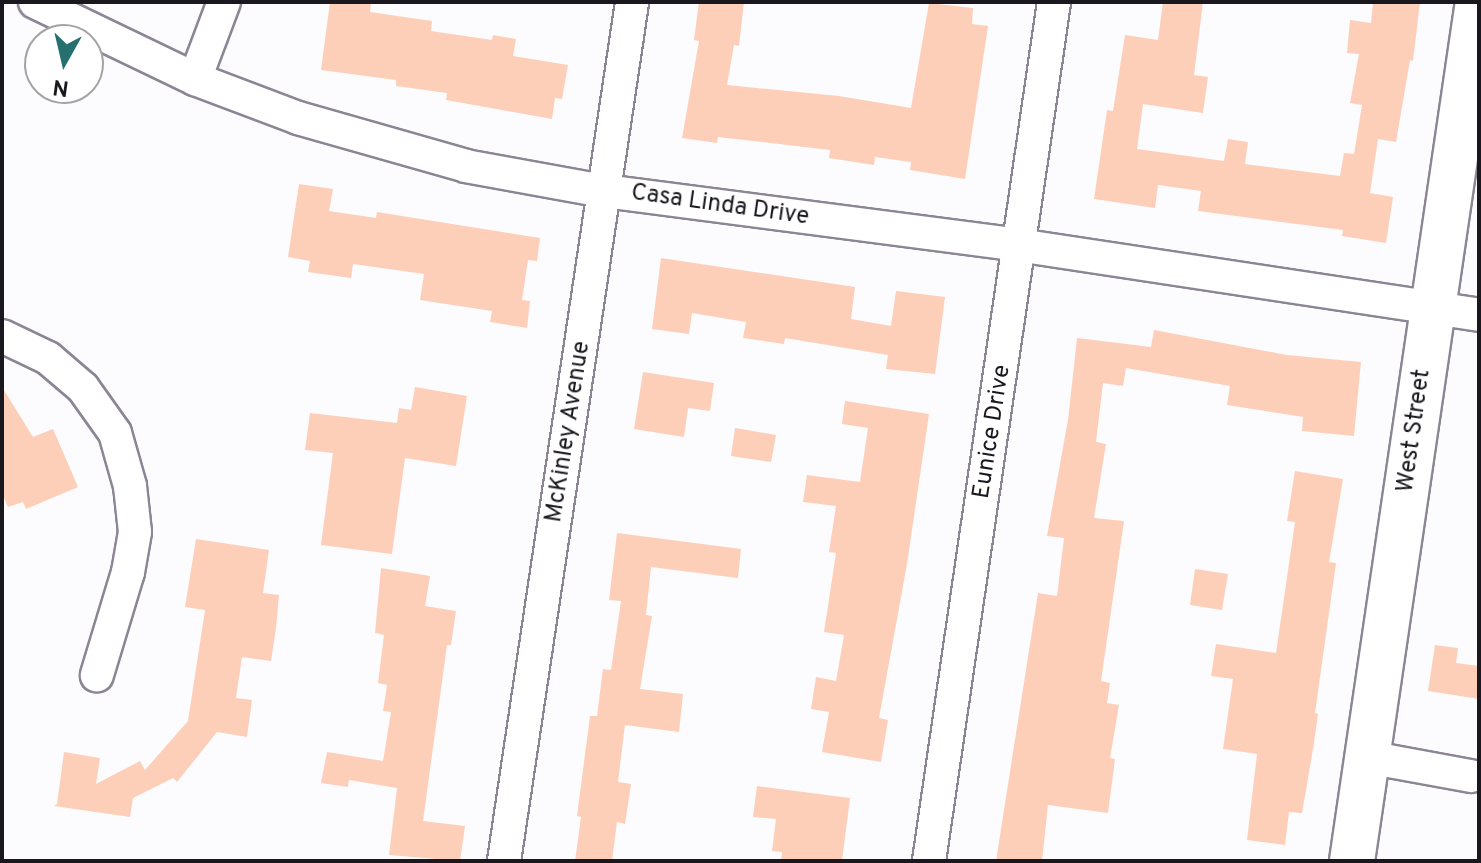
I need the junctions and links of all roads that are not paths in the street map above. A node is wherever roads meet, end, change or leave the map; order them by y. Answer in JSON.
{"nodes":[{"id":1,"x":35,"y":2,"type":"edge"},
{"id":2,"x":224,"y":2,"type":"edge"},
{"id":3,"x":632,"y":2,"type":"edge"},
{"id":4,"x":1054,"y":2,"type":"edge"},
{"id":5,"x":1478,"y":2,"type":"edge"},
{"id":6,"x":195,"y":79,"type":"junction"},
{"id":7,"x":604,"y":191,"type":"junction"},
{"id":8,"x":1018,"y":245,"type":"junction"},
{"id":9,"x":1433,"y":309,"type":"junction"},
{"id":10,"x":1479,"y":315,"type":"edge"},
{"id":11,"x":2,"y":336,"type":"edge"},
{"id":12,"x":97,"y":675,"type":"dead end"},
{"id":13,"x":1367,"y":757,"type":"junction"},
{"id":14,"x":1471,"y":776,"type":"dead end"},
{"id":15,"x":504,"y":861,"type":"edge"},
{"id":16,"x":929,"y":861,"type":"edge"},
{"id":17,"x":1352,"y":861,"type":"edge"}],
"edges":[{"from":1,"to":6,"type":"street","name":"Casa Linda Drive"},
{"from":2,"to":6,"type":"street"},
{"from":3,"to":7,"type":"street","name":"McKinley Avenue"},
{"from":4,"to":8,"type":"street","name":"Eunice Drive"},
{"from":5,"to":9,"type":"main road","name":"West Street"},
{"from":6,"to":7,"type":"street","name":"Casa Linda Drive"},
{"from":7,"to":8,"type":"street","name":"Casa Linda Drive"},
{"from":7,"to":15,"type":"street","name":"McKinley Avenue"},
{"from":8,"to":9,"type":"street","name":"Casa Linda Drive"},
{"from":8,"to":16,"type":"street","name":"Eunice Drive"},
{"from":9,"to":10,"type":"street","name":"Casa Linda Drive"},
{"from":9,"to":13,"type":"main road","name":"West Street"},
{"from":11,"to":12,"type":"street"},
{"from":13,"to":14,"type":"street"},
{"from":13,"to":17,"type":"main road","name":"West Street"}]}
